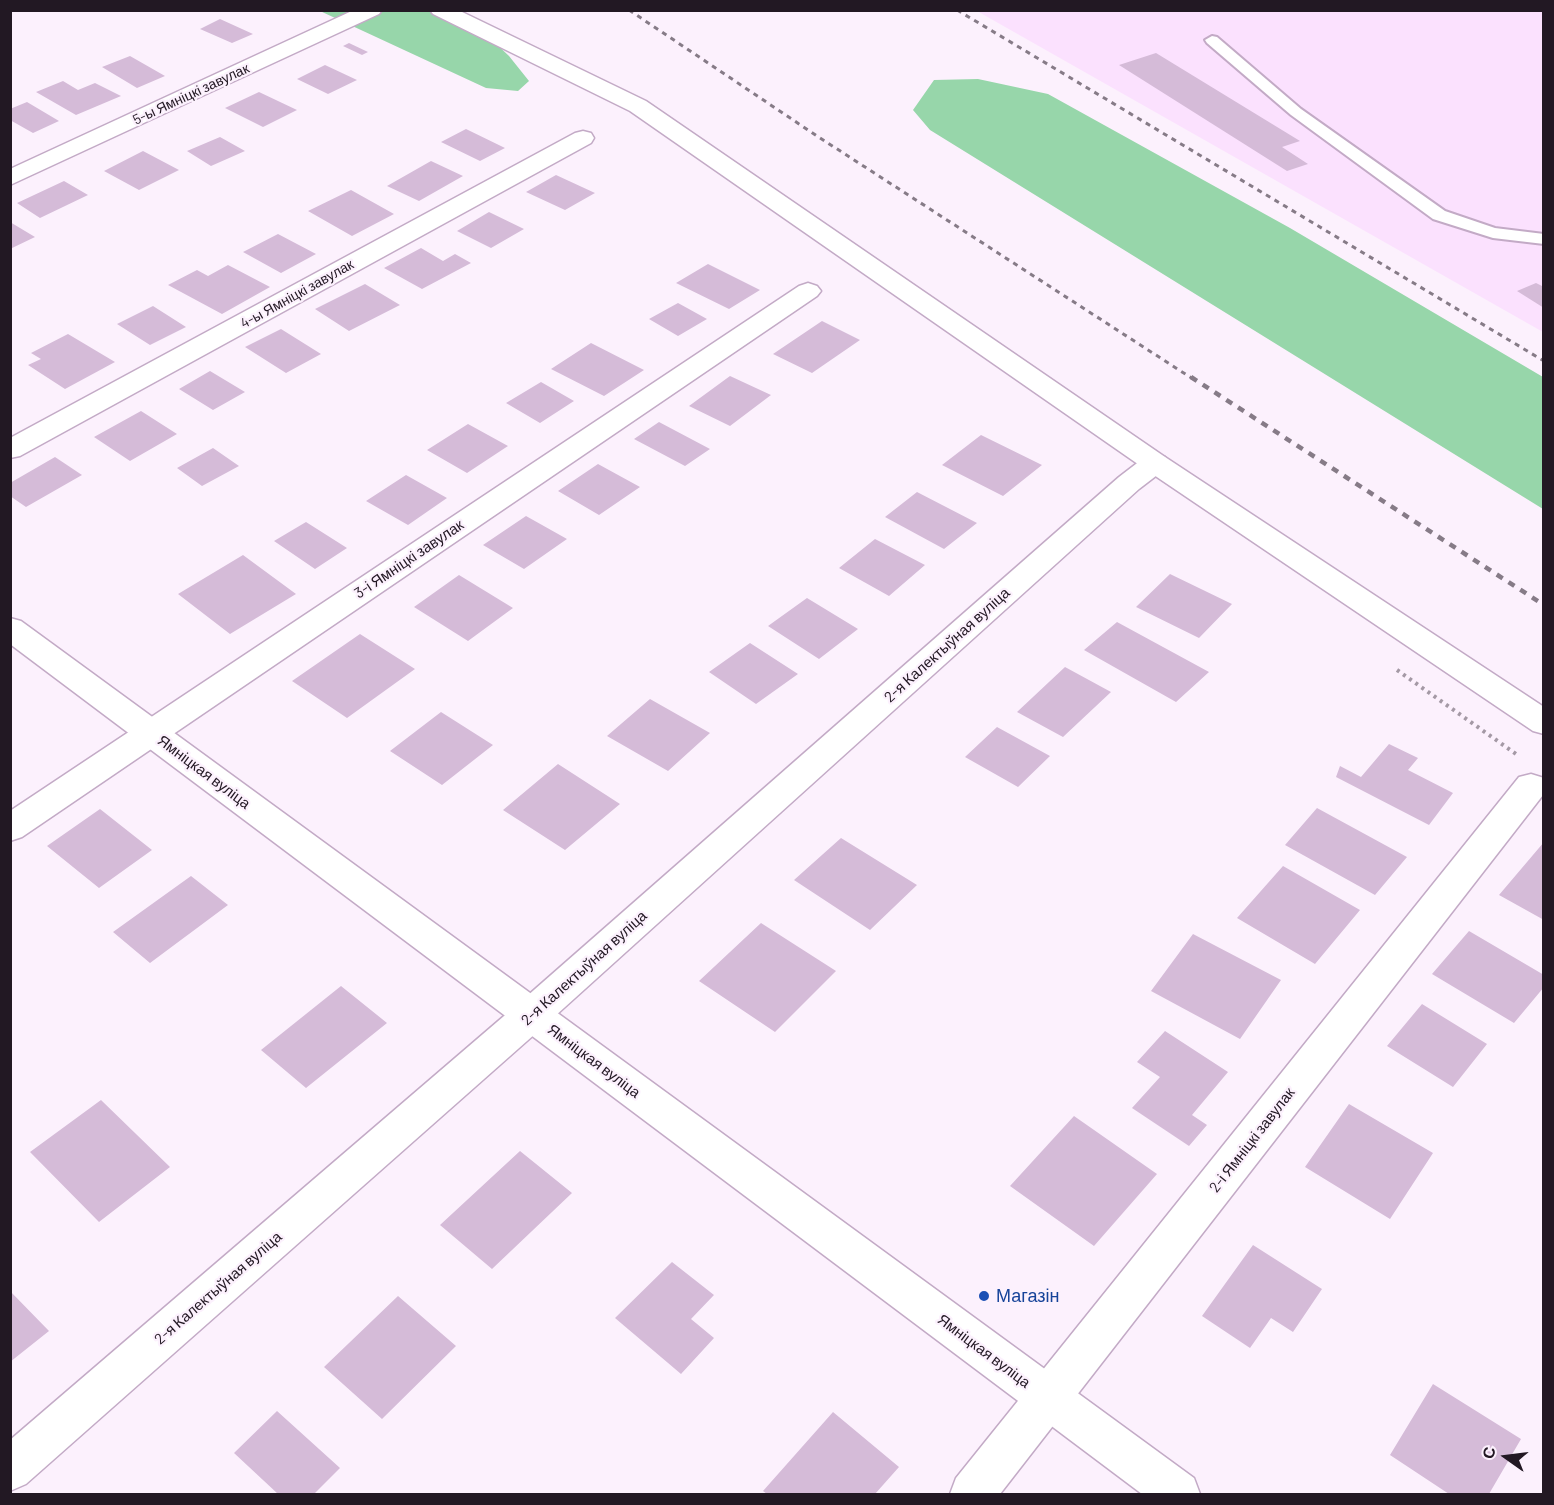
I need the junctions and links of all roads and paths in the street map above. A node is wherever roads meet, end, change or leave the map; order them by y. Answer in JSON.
{"nodes":[{"id":1,"x":372,"y":10,"type":"edge"},
{"id":2,"x":440,"y":10,"type":"edge"},
{"id":3,"x":1212,"y":40,"type":"dead end"},
{"id":4,"x":583,"y":138,"type":"dead end"},
{"id":5,"x":10,"y":178,"type":"edge"},
{"id":6,"x":1544,"y":239,"type":"edge"},
{"id":7,"x":808,"y":291,"type":"dead end"},
{"id":8,"x":10,"y":450,"type":"edge"},
{"id":9,"x":1155,"y":463,"type":"junction"},
{"id":10,"x":10,"y":628,"type":"edge"},
{"id":11,"x":1544,"y":723,"type":"edge"},
{"id":12,"x":152,"y":733,"type":"junction"},
{"id":13,"x":1531,"y":786,"type":"dead end"},
{"id":14,"x":10,"y":828,"type":"edge"},
{"id":15,"x":531,"y":1014,"type":"junction"},
{"id":16,"x":1049,"y":1399,"type":"junction"},
{"id":17,"x":10,"y":1469,"type":"edge"},
{"id":18,"x":972,"y":1494,"type":"edge"},
{"id":19,"x":1178,"y":1494,"type":"edge"}],
"edges":[{"from":1,"to":5,"type":"street","name":"5-ы Ямніцкі завулак"},
{"from":2,"to":9,"type":"street"},
{"from":3,"to":6,"type":"lane"},
{"from":4,"to":8,"type":"street","name":"4-ы Ямніцкі завулак"},
{"from":7,"to":12,"type":"street","name":"3-і Ямніцкі завулак"},
{"from":9,"to":11,"type":"street"},
{"from":9,"to":15,"type":"street","name":"2-я Калектыўная вуліца"},
{"from":10,"to":12,"type":"street","name":"Ямніцкая вуліца"},
{"from":12,"to":14,"type":"street","name":"3-і Ямніцкі завулак"},
{"from":12,"to":15,"type":"street","name":"Ямніцкая вуліца"},
{"from":13,"to":16,"type":"street","name":"2-і Ямніцкі завулак"},
{"from":15,"to":16,"type":"street","name":"Ямніцкая вуліца"},
{"from":15,"to":17,"type":"street","name":"2-я Калектыўная вуліца"},
{"from":16,"to":18,"type":"street","name":"2-і Ямніцкі завулак"},
{"from":16,"to":19,"type":"street","name":"Ямніцкая вуліца"}]}
